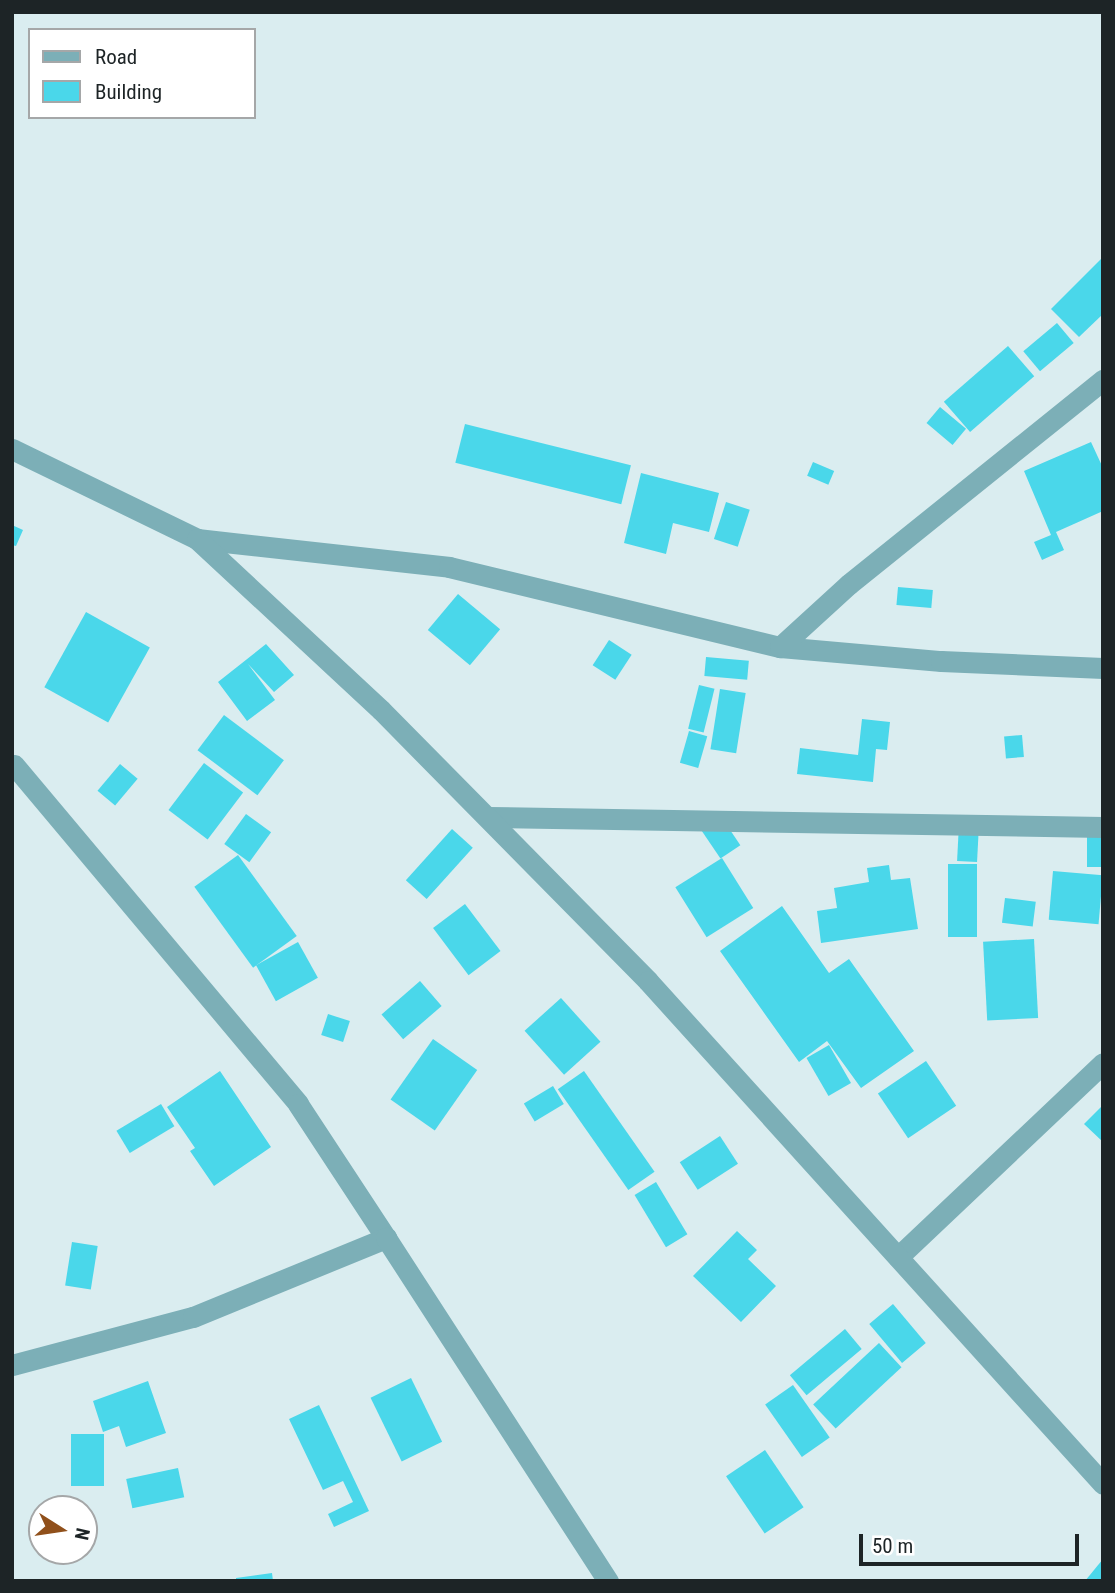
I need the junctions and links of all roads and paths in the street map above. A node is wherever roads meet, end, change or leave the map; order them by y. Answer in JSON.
{"nodes":[{"id":1,"x":1103,"y":380,"type":"edge"},
{"id":2,"x":12,"y":449,"type":"edge"},
{"id":3,"x":197,"y":539,"type":"junction"},
{"id":4,"x":780,"y":647,"type":"junction"},
{"id":5,"x":1103,"y":668,"type":"edge"},
{"id":6,"x":13,"y":765,"type":"edge"},
{"id":7,"x":488,"y":817,"type":"junction"},
{"id":8,"x":1103,"y":827,"type":"edge"},
{"id":9,"x":1103,"y":1063,"type":"edge"},
{"id":10,"x":386,"y":1238,"type":"junction"},
{"id":11,"x":898,"y":1257,"type":"junction"},
{"id":12,"x":12,"y":1365,"type":"edge"},
{"id":13,"x":1103,"y":1484,"type":"edge"},
{"id":14,"x":608,"y":1581,"type":"edge"}],
"edges":[{"from":1,"to":4,"type":"street"},
{"from":2,"to":3,"type":"street"},
{"from":3,"to":4,"type":"street"},
{"from":3,"to":7,"type":"street"},
{"from":4,"to":5,"type":"street"},
{"from":6,"to":10,"type":"street"},
{"from":7,"to":8,"type":"street"},
{"from":7,"to":11,"type":"street"},
{"from":9,"to":11,"type":"street"},
{"from":10,"to":12,"type":"street"},
{"from":10,"to":14,"type":"street"},
{"from":11,"to":13,"type":"street"}]}
